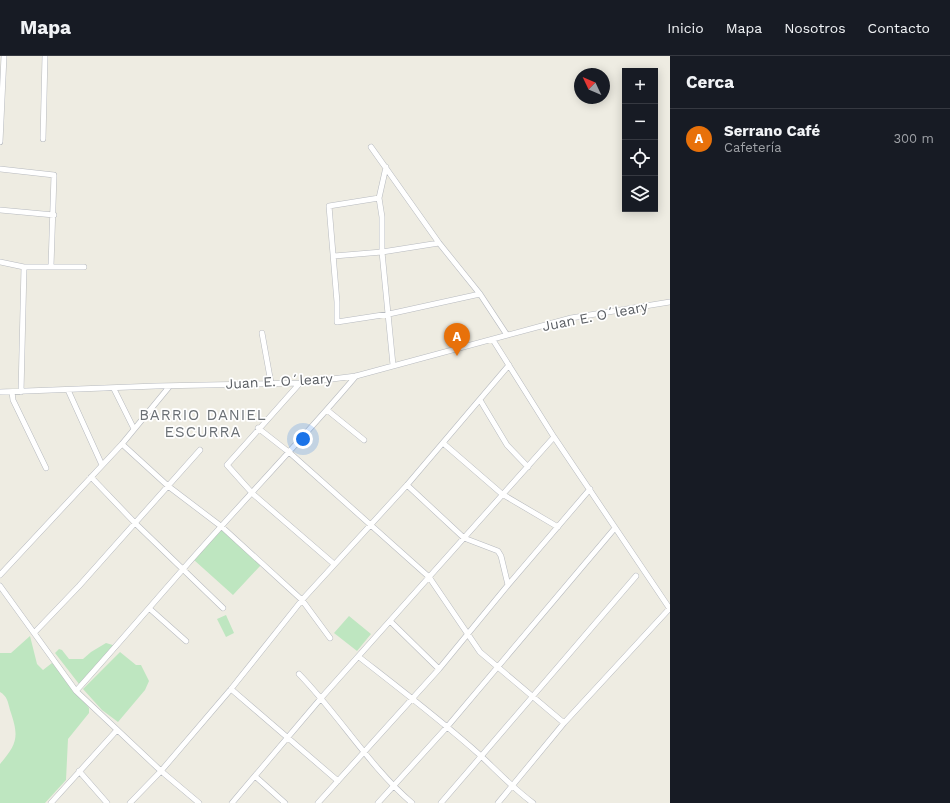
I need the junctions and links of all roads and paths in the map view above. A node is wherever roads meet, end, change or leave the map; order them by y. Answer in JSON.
{"nodes":[{"id":1,"x":4,"y":56,"type":"edge"},
{"id":2,"x":45,"y":56,"type":"edge"},
{"id":3,"x":43,"y":139,"type":"dead end"},
{"id":4,"x":0,"y":142,"type":"edge"},
{"id":5,"x":371,"y":147,"type":"dead end"},
{"id":6,"x":386,"y":167,"type":"junction"},
{"id":7,"x":0,"y":169,"type":"edge"},
{"id":8,"x":379,"y":198,"type":"junction"},
{"id":9,"x":0,"y":210,"type":"edge"},
{"id":10,"x":54,"y":215,"type":"junction"},
{"id":11,"x":439,"y":242,"type":"junction"},
{"id":12,"x":382,"y":252,"type":"junction"},
{"id":13,"x":334,"y":256,"type":"junction"},
{"id":14,"x":0,"y":262,"type":"edge"},
{"id":15,"x":51,"y":266,"type":"junction"},
{"id":16,"x":24,"y":267,"type":"junction"},
{"id":17,"x":84,"y":267,"type":"dead end"},
{"id":18,"x":480,"y":294,"type":"junction"},
{"id":19,"x":670,"y":302,"type":"edge"},
{"id":20,"x":388,"y":314,"type":"junction"},
{"id":21,"x":262,"y":333,"type":"dead end"},
{"id":22,"x":507,"y":335,"type":"junction"},
{"id":23,"x":493,"y":340,"type":"junction"},
{"id":24,"x":393,"y":365,"type":"junction"},
{"id":25,"x":509,"y":365,"type":"junction"},
{"id":26,"x":356,"y":376,"type":"junction"},
{"id":27,"x":271,"y":383,"type":"junction"},
{"id":28,"x":300,"y":383,"type":"junction"},
{"id":29,"x":169,"y":387,"type":"junction"},
{"id":30,"x":114,"y":389,"type":"junction"},
{"id":31,"x":68,"y":390,"type":"junction"},
{"id":32,"x":0,"y":392,"type":"edge"},
{"id":33,"x":12,"y":392,"type":"junction"},
{"id":34,"x":21,"y":392,"type":"junction"},
{"id":35,"x":480,"y":400,"type":"junction"},
{"id":36,"x":327,"y":410,"type":"junction"},
{"id":37,"x":134,"y":428,"type":"junction"},
{"id":38,"x":258,"y":428,"type":"junction"},
{"id":39,"x":554,"y":437,"type":"junction"},
{"id":40,"x":364,"y":440,"type":"dead end"},
{"id":41,"x":443,"y":442,"type":"junction"},
{"id":42,"x":122,"y":444,"type":"junction"},
{"id":43,"x":200,"y":450,"type":"dead end"},
{"id":44,"x":290,"y":453,"type":"junction"},
{"id":45,"x":102,"y":465,"type":"junction"},
{"id":46,"x":528,"y":467,"type":"junction"},
{"id":47,"x":46,"y":468,"type":"dead end"},
{"id":48,"x":91,"y":477,"type":"junction"},
{"id":49,"x":407,"y":485,"type":"junction"},
{"id":50,"x":168,"y":486,"type":"junction"},
{"id":51,"x":590,"y":488,"type":"junction"},
{"id":52,"x":253,"y":494,"type":"junction"},
{"id":53,"x":502,"y":494,"type":"junction"},
{"id":54,"x":135,"y":523,"type":"junction"},
{"id":55,"x":370,"y":526,"type":"junction"},
{"id":56,"x":222,"y":527,"type":"junction"},
{"id":57,"x":558,"y":527,"type":"junction"},
{"id":58,"x":615,"y":528,"type":"junction"},
{"id":59,"x":464,"y":538,"type":"junction"},
{"id":60,"x":334,"y":564,"type":"junction"},
{"id":61,"x":184,"y":568,"type":"junction"},
{"id":62,"x":0,"y":575,"type":"edge"},
{"id":63,"x":636,"y":576,"type":"dead end"},
{"id":64,"x":429,"y":577,"type":"junction"},
{"id":65,"x":508,"y":585,"type":"junction"},
{"id":66,"x":0,"y":586,"type":"edge"},
{"id":67,"x":302,"y":600,"type":"junction"},
{"id":68,"x":223,"y":608,"type":"dead end"},
{"id":69,"x":150,"y":609,"type":"junction"},
{"id":70,"x":670,"y":609,"type":"edge"},
{"id":71,"x":390,"y":620,"type":"junction"},
{"id":72,"x":34,"y":632,"type":"junction"},
{"id":73,"x":468,"y":634,"type":"junction"},
{"id":74,"x":330,"y":638,"type":"dead end"},
{"id":75,"x":186,"y":641,"type":"dead end"},
{"id":76,"x":359,"y":657,"type":"junction"},
{"id":77,"x":498,"y":666,"type":"junction"},
{"id":78,"x":439,"y":669,"type":"junction"},
{"id":79,"x":299,"y":674,"type":"dead end"},
{"id":80,"x":231,"y":689,"type":"junction"},
{"id":81,"x":76,"y":691,"type":"junction"},
{"id":82,"x":533,"y":696,"type":"junction"},
{"id":83,"x":322,"y":697,"type":"junction"},
{"id":84,"x":412,"y":698,"type":"junction"},
{"id":85,"x":564,"y":723,"type":"junction"},
{"id":86,"x":447,"y":727,"type":"junction"},
{"id":87,"x":117,"y":730,"type":"junction"},
{"id":88,"x":288,"y":738,"type":"junction"},
{"id":89,"x":365,"y":751,"type":"junction"},
{"id":90,"x":481,"y":756,"type":"junction"},
{"id":91,"x":79,"y":771,"type":"junction"},
{"id":92,"x":161,"y":771,"type":"junction"},
{"id":93,"x":256,"y":776,"type":"junction"},
{"id":94,"x":338,"y":781,"type":"junction"},
{"id":95,"x":393,"y":787,"type":"junction"},
{"id":96,"x":512,"y":787,"type":"junction"},
{"id":97,"x":51,"y":803,"type":"edge"},
{"id":98,"x":107,"y":803,"type":"edge"},
{"id":99,"x":130,"y":803,"type":"edge"},
{"id":100,"x":199,"y":803,"type":"edge"},
{"id":101,"x":232,"y":803,"type":"edge"},
{"id":102,"x":285,"y":803,"type":"edge"},
{"id":103,"x":318,"y":803,"type":"edge"},
{"id":104,"x":378,"y":803,"type":"edge"},
{"id":105,"x":412,"y":803,"type":"edge"},
{"id":106,"x":441,"y":803,"type":"edge"},
{"id":107,"x":498,"y":803,"type":"edge"},
{"id":108,"x":533,"y":803,"type":"edge"}],
"edges":[{"from":1,"to":4,"type":"street"},
{"from":2,"to":3,"type":"street"},
{"from":5,"to":6,"type":"street"},
{"from":6,"to":8,"type":"street"},
{"from":6,"to":11,"type":"street"},
{"from":7,"to":10,"type":"street"},
{"from":8,"to":12,"type":"street"},
{"from":8,"to":13,"type":"street"},
{"from":9,"to":10,"type":"street"},
{"from":10,"to":15,"type":"street"},
{"from":11,"to":12,"type":"street"},
{"from":11,"to":18,"type":"street"},
{"from":12,"to":13,"type":"street"},
{"from":12,"to":20,"type":"street"},
{"from":13,"to":20,"type":"street"},
{"from":14,"to":16,"type":"street"},
{"from":15,"to":16,"type":"street"},
{"from":15,"to":17,"type":"street"},
{"from":16,"to":34,"type":"street"},
{"from":18,"to":20,"type":"street"},
{"from":18,"to":22,"type":"street"},
{"from":19,"to":22,"type":"street","name":"Juan E. O´leary"},
{"from":20,"to":24,"type":"street"},
{"from":21,"to":27,"type":"street"},
{"from":22,"to":23,"type":"street","name":"Juan E. O´leary"},
{"from":23,"to":24,"type":"street","name":"Juan E. O´leary"},
{"from":23,"to":25,"type":"street"},
{"from":24,"to":26,"type":"street","name":"Juan E. O´leary"},
{"from":25,"to":35,"type":"street"},
{"from":25,"to":39,"type":"street"},
{"from":26,"to":28,"type":"street","name":"Juan E. O´leary"},
{"from":26,"to":36,"type":"street"},
{"from":27,"to":28,"type":"street","name":"Juan E. O´leary"},
{"from":27,"to":29,"type":"street","name":"Juan E. O´leary"},
{"from":28,"to":38,"type":"street"},
{"from":29,"to":30,"type":"street","name":"Juan E. O´leary"},
{"from":29,"to":37,"type":"street"},
{"from":30,"to":31,"type":"street","name":"Juan E. O´leary"},
{"from":30,"to":37,"type":"street"},
{"from":31,"to":34,"type":"street","name":"Juan E. O´leary"},
{"from":31,"to":45,"type":"street"},
{"from":32,"to":33,"type":"street","name":"Juan E. O´leary"},
{"from":33,"to":34,"type":"street","name":"Juan E. O´leary"},
{"from":33,"to":47,"type":"street"},
{"from":35,"to":41,"type":"street"},
{"from":35,"to":46,"type":"street"},
{"from":36,"to":40,"type":"street"},
{"from":36,"to":44,"type":"street"},
{"from":37,"to":42,"type":"street"},
{"from":38,"to":44,"type":"street"},
{"from":38,"to":52,"type":"street"},
{"from":39,"to":46,"type":"street"},
{"from":39,"to":51,"type":"street"},
{"from":41,"to":49,"type":"street"},
{"from":41,"to":53,"type":"street"},
{"from":42,"to":45,"type":"street"},
{"from":42,"to":50,"type":"street"},
{"from":43,"to":50,"type":"street"},
{"from":44,"to":52,"type":"street"},
{"from":44,"to":55,"type":"street"},
{"from":45,"to":48,"type":"street"},
{"from":46,"to":53,"type":"street"},
{"from":48,"to":54,"type":"street"},
{"from":48,"to":62,"type":"street"},
{"from":49,"to":55,"type":"street"},
{"from":49,"to":59,"type":"street"},
{"from":50,"to":54,"type":"street"},
{"from":50,"to":56,"type":"street"},
{"from":51,"to":57,"type":"street"},
{"from":51,"to":58,"type":"street"},
{"from":52,"to":56,"type":"street"},
{"from":52,"to":60,"type":"street"},
{"from":53,"to":57,"type":"street"},
{"from":53,"to":59,"type":"street"},
{"from":54,"to":61,"type":"street"},
{"from":54,"to":72,"type":"street"},
{"from":55,"to":60,"type":"street"},
{"from":55,"to":64,"type":"street"},
{"from":56,"to":61,"type":"street"},
{"from":56,"to":67,"type":"street"},
{"from":57,"to":65,"type":"street"},
{"from":58,"to":70,"type":"street"},
{"from":58,"to":77,"type":"street"},
{"from":59,"to":64,"type":"street"},
{"from":59,"to":65,"type":"street"},
{"from":60,"to":67,"type":"street"},
{"from":61,"to":68,"type":"street"},
{"from":61,"to":69,"type":"street"},
{"from":63,"to":82,"type":"street"},
{"from":64,"to":71,"type":"street"},
{"from":64,"to":73,"type":"street"},
{"from":65,"to":73,"type":"street"},
{"from":66,"to":72,"type":"street"},
{"from":67,"to":74,"type":"street"},
{"from":67,"to":80,"type":"street"},
{"from":69,"to":75,"type":"street"},
{"from":69,"to":81,"type":"street"},
{"from":70,"to":85,"type":"street"},
{"from":71,"to":76,"type":"street"},
{"from":71,"to":78,"type":"street"},
{"from":72,"to":81,"type":"street"},
{"from":73,"to":77,"type":"street"},
{"from":73,"to":78,"type":"street"},
{"from":76,"to":83,"type":"street"},
{"from":76,"to":84,"type":"street"},
{"from":77,"to":82,"type":"street"},
{"from":77,"to":86,"type":"street"},
{"from":78,"to":84,"type":"street"},
{"from":79,"to":83,"type":"street"},
{"from":80,"to":88,"type":"street"},
{"from":80,"to":92,"type":"street"},
{"from":81,"to":87,"type":"street"},
{"from":82,"to":85,"type":"street"},
{"from":82,"to":90,"type":"street"},
{"from":83,"to":88,"type":"street"},
{"from":83,"to":89,"type":"street"},
{"from":84,"to":86,"type":"street"},
{"from":84,"to":89,"type":"street"},
{"from":85,"to":96,"type":"street"},
{"from":86,"to":90,"type":"street"},
{"from":86,"to":95,"type":"street"},
{"from":87,"to":91,"type":"street"},
{"from":87,"to":92,"type":"street"},
{"from":88,"to":93,"type":"street"},
{"from":88,"to":94,"type":"street"},
{"from":89,"to":94,"type":"street"},
{"from":89,"to":95,"type":"street"},
{"from":90,"to":96,"type":"street"},
{"from":90,"to":106,"type":"street"},
{"from":91,"to":97,"type":"street"},
{"from":91,"to":98,"type":"street"},
{"from":92,"to":99,"type":"street"},
{"from":92,"to":100,"type":"street"},
{"from":93,"to":101,"type":"street"},
{"from":93,"to":102,"type":"street"},
{"from":94,"to":103,"type":"street"},
{"from":95,"to":104,"type":"street"},
{"from":95,"to":105,"type":"street"},
{"from":96,"to":107,"type":"street"},
{"from":96,"to":108,"type":"street"}]}
